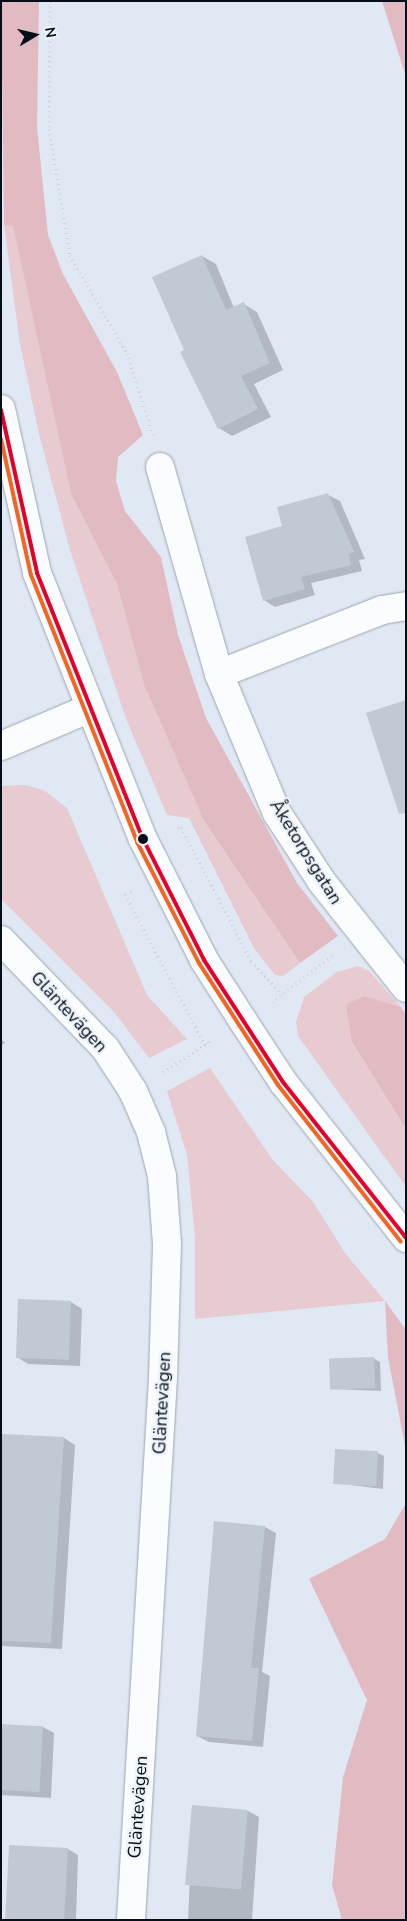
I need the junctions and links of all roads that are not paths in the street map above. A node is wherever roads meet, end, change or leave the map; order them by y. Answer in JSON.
{"nodes":[{"id":1,"x":1,"y":409,"type":"edge"},
{"id":2,"x":160,"y":467,"type":"road end"},
{"id":3,"x":405,"y":609,"type":"edge"},
{"id":4,"x":219,"y":674,"type":"junction"},
{"id":5,"x":88,"y":709,"type":"junction"},
{"id":6,"x":1,"y":746,"type":"edge"},
{"id":7,"x":1,"y":940,"type":"edge"},
{"id":8,"x":406,"y":988,"type":"edge"},
{"id":9,"x":406,"y":1238,"type":"edge"},
{"id":10,"x":131,"y":1920,"type":"edge"}],
"edges":[{"from":1,"to":5,"type":"street"},
{"from":2,"to":4,"type":"street","name":"Åketorpsgatan"},
{"from":3,"to":4,"type":"street"},
{"from":4,"to":8,"type":"street","name":"Åketorpsgatan"},
{"from":5,"to":6,"type":"street"},
{"from":5,"to":9,"type":"street"},
{"from":7,"to":10,"type":"street","name":"Gläntevägen"}]}
